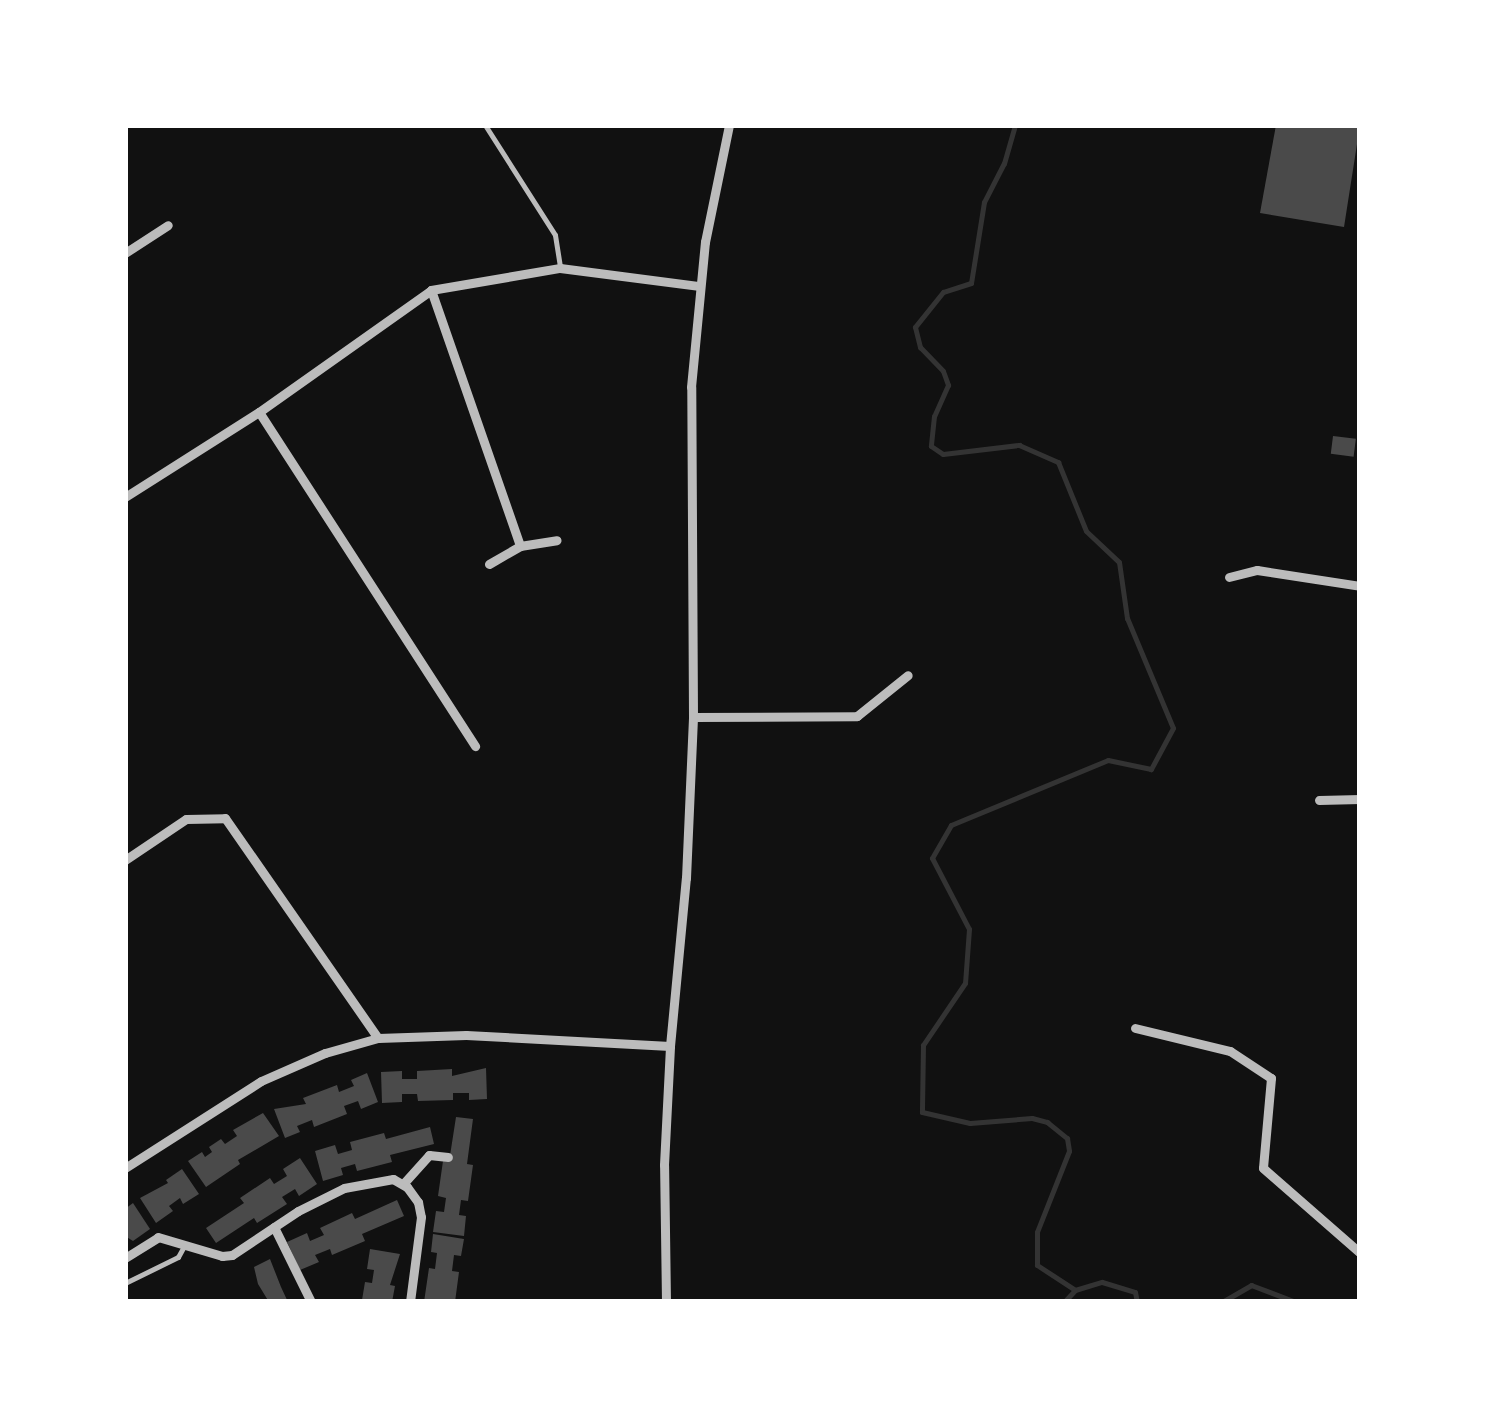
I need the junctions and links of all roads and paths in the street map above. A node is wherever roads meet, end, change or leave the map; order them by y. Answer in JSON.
{"nodes":[{"id":1,"x":486,"y":125,"type":"edge"},
{"id":2,"x":729,"y":125,"type":"edge"},
{"id":3,"x":168,"y":224,"type":"dead end"},
{"id":4,"x":125,"y":253,"type":"edge"},
{"id":5,"x":560,"y":268,"type":"junction"},
{"id":6,"x":698,"y":286,"type":"junction"},
{"id":7,"x":432,"y":290,"type":"junction"},
{"id":8,"x":260,"y":412,"type":"junction"},
{"id":9,"x":125,"y":496,"type":"edge"},
{"id":10,"x":557,"y":540,"type":"dead end"},
{"id":11,"x":520,"y":546,"type":"junction"},
{"id":12,"x":489,"y":564,"type":"dead end"},
{"id":13,"x":1229,"y":577,"type":"dead end"},
{"id":14,"x":1360,"y":586,"type":"edge"},
{"id":15,"x":908,"y":675,"type":"dead end"},
{"id":16,"x":694,"y":718,"type":"junction"},
{"id":17,"x":475,"y":746,"type":"dead end"},
{"id":18,"x":1360,"y":799,"type":"edge"},
{"id":19,"x":1319,"y":800,"type":"dead end"},
{"id":20,"x":125,"y":860,"type":"edge"},
{"id":21,"x":1136,"y":1028,"type":"dead end"},
{"id":22,"x":378,"y":1038,"type":"junction"},
{"id":23,"x":670,"y":1046,"type":"junction"},
{"id":24,"x":448,"y":1157,"type":"dead end"},
{"id":25,"x":125,"y":1168,"type":"edge"},
{"id":26,"x":403,"y":1184,"type":"junction"},
{"id":27,"x":274,"y":1227,"type":"junction"},
{"id":28,"x":186,"y":1244,"type":"junction"},
{"id":29,"x":1360,"y":1252,"type":"edge"},
{"id":30,"x":125,"y":1258,"type":"edge"},
{"id":31,"x":125,"y":1283,"type":"edge"},
{"id":32,"x":311,"y":1302,"type":"edge"},
{"id":33,"x":410,"y":1302,"type":"edge"},
{"id":34,"x":666,"y":1302,"type":"edge"}],
"edges":[{"from":1,"to":5,"type":"lane"},
{"from":2,"to":6,"type":"street"},
{"from":3,"to":4,"type":"street"},
{"from":5,"to":6,"type":"street"},
{"from":5,"to":7,"type":"street"},
{"from":6,"to":16,"type":"street"},
{"from":7,"to":8,"type":"street"},
{"from":7,"to":11,"type":"street"},
{"from":8,"to":9,"type":"street"},
{"from":8,"to":17,"type":"street"},
{"from":10,"to":11,"type":"street"},
{"from":11,"to":12,"type":"street"},
{"from":13,"to":14,"type":"street"},
{"from":15,"to":16,"type":"street"},
{"from":16,"to":23,"type":"street"},
{"from":18,"to":19,"type":"street"},
{"from":20,"to":22,"type":"street"},
{"from":21,"to":29,"type":"street"},
{"from":22,"to":23,"type":"street"},
{"from":22,"to":25,"type":"street"},
{"from":23,"to":34,"type":"street"},
{"from":24,"to":26,"type":"street"},
{"from":26,"to":27,"type":"street"},
{"from":26,"to":33,"type":"street"},
{"from":27,"to":28,"type":"street"},
{"from":27,"to":32,"type":"street"},
{"from":28,"to":30,"type":"street"},
{"from":28,"to":31,"type":"lane"}]}
